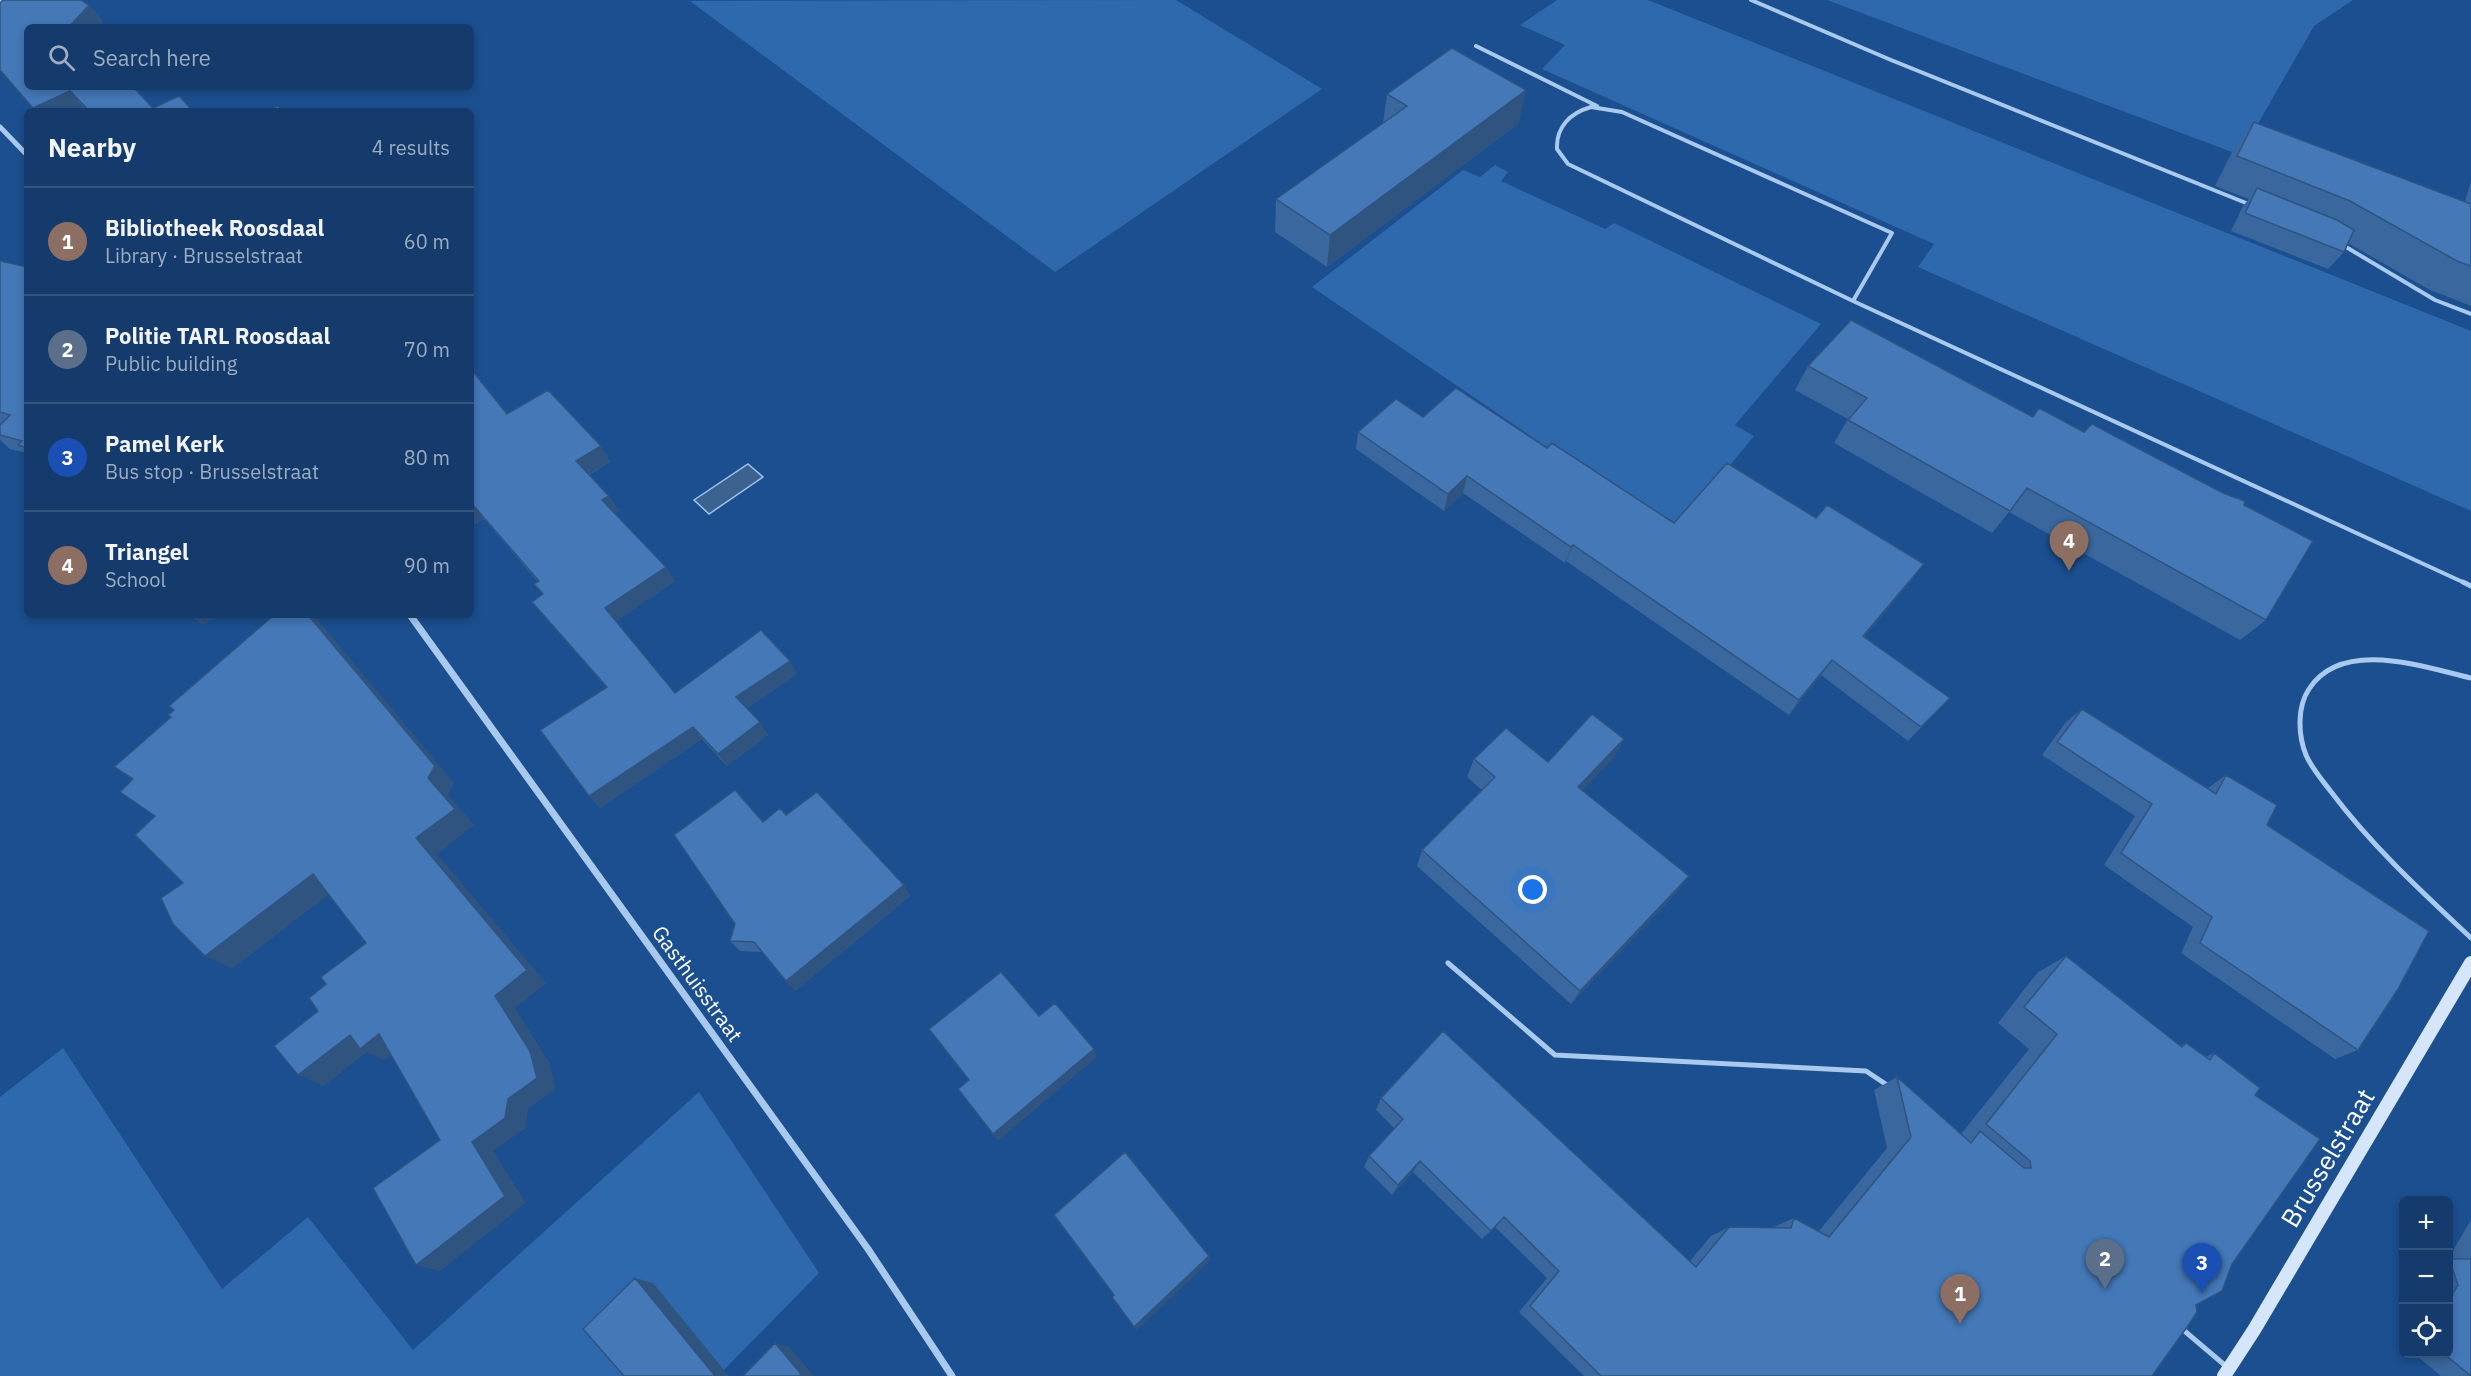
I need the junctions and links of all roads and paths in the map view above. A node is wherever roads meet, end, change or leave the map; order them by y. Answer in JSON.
{"nodes":[{"id":1,"x":1751,"y":0,"type":"edge"},
{"id":2,"x":1476,"y":46,"type":"dead end"},
{"id":3,"x":1597,"y":106,"type":"junction"},
{"id":4,"x":0,"y":127,"type":"edge"},
{"id":5,"x":24,"y":152,"type":"edge"},
{"id":6,"x":2256,"y":207,"type":"edge"},
{"id":7,"x":2333,"y":240,"type":"edge"},
{"id":8,"x":1852,"y":301,"type":"junction"},
{"id":9,"x":2471,"y":314,"type":"edge"},
{"id":10,"x":2471,"y":586,"type":"edge"},
{"id":11,"x":412,"y":618,"type":"edge"},
{"id":12,"x":2471,"y":678,"type":"edge"},
{"id":13,"x":2471,"y":938,"type":"edge"},
{"id":14,"x":1448,"y":963,"type":"dead end"},
{"id":15,"x":2471,"y":963,"type":"edge"},
{"id":16,"x":1893,"y":1089,"type":"dead end"},
{"id":17,"x":2172,"y":1320,"type":"edge"},
{"id":18,"x":2226,"y":1372,"type":"edge"},
{"id":19,"x":952,"y":1376,"type":"edge"}],
"edges":[{"from":1,"to":6,"type":"lane"},
{"from":2,"to":3,"type":"lane"},
{"from":3,"to":8,"type":"lane"},
{"from":3,"to":8,"type":"lane"},
{"from":4,"to":5,"type":"street"},
{"from":7,"to":9,"type":"lane"},
{"from":8,"to":10,"type":"lane"},
{"from":11,"to":19,"type":"street","name":"Gasthuisstraat"},
{"from":12,"to":13,"type":"lane"},
{"from":14,"to":16,"type":"lane"},
{"from":15,"to":18,"type":"main road","name":"Brusselstraat"},
{"from":17,"to":18,"type":"lane"}]}
